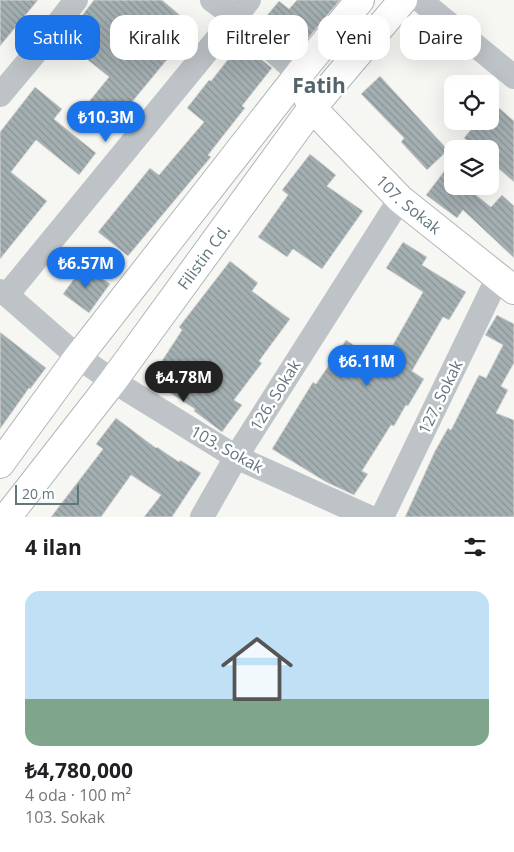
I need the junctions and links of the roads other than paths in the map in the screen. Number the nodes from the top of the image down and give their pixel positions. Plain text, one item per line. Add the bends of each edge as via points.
1 (76, 0) edge
2 (212, 0) edge
3 (360, 0) edge
4 (403, 0) edge
5 (420, 0) edge
6 (242, 8) edge
7 (299, 74) junction
8 (514, 77) edge
9 (1, 94) edge
10 (312, 108) junction
11 (400, 199) junction
12 (506, 284) edge
13 (3, 293) edge
14 (78, 357) junction
15 (112, 381) junction
16 (236, 457) junction
17 (0, 464) edge
18 (7, 517) edge
19 (202, 517) edge
20 (369, 517) edge
21 (382, 517) edge

1 - 9 street
2 - 6 street
3 - 7 main road
4 - 10 main road, Filistin Cd.
5 - 8 street
6 - 7 street
6 - 13 street
7 - 10 main road
7 - 14 main road
10 - 11 main road, 107. Sokak
10 - 15 main road, Filistin Cd.
11 - 12 main road, 107. Sokak
11 - 16 street, 126. Sokak
12 - 21 street, 127. Sokak
13 - 14 street, 103. Sokak
14 - 15 street, 103. Sokak
14 - 17 main road
15 - 16 street, 103. Sokak
15 - 18 main road, Filistin Cd.
16 - 19 street, 126. Sokak
16 - 20 street, 103. Sokak

